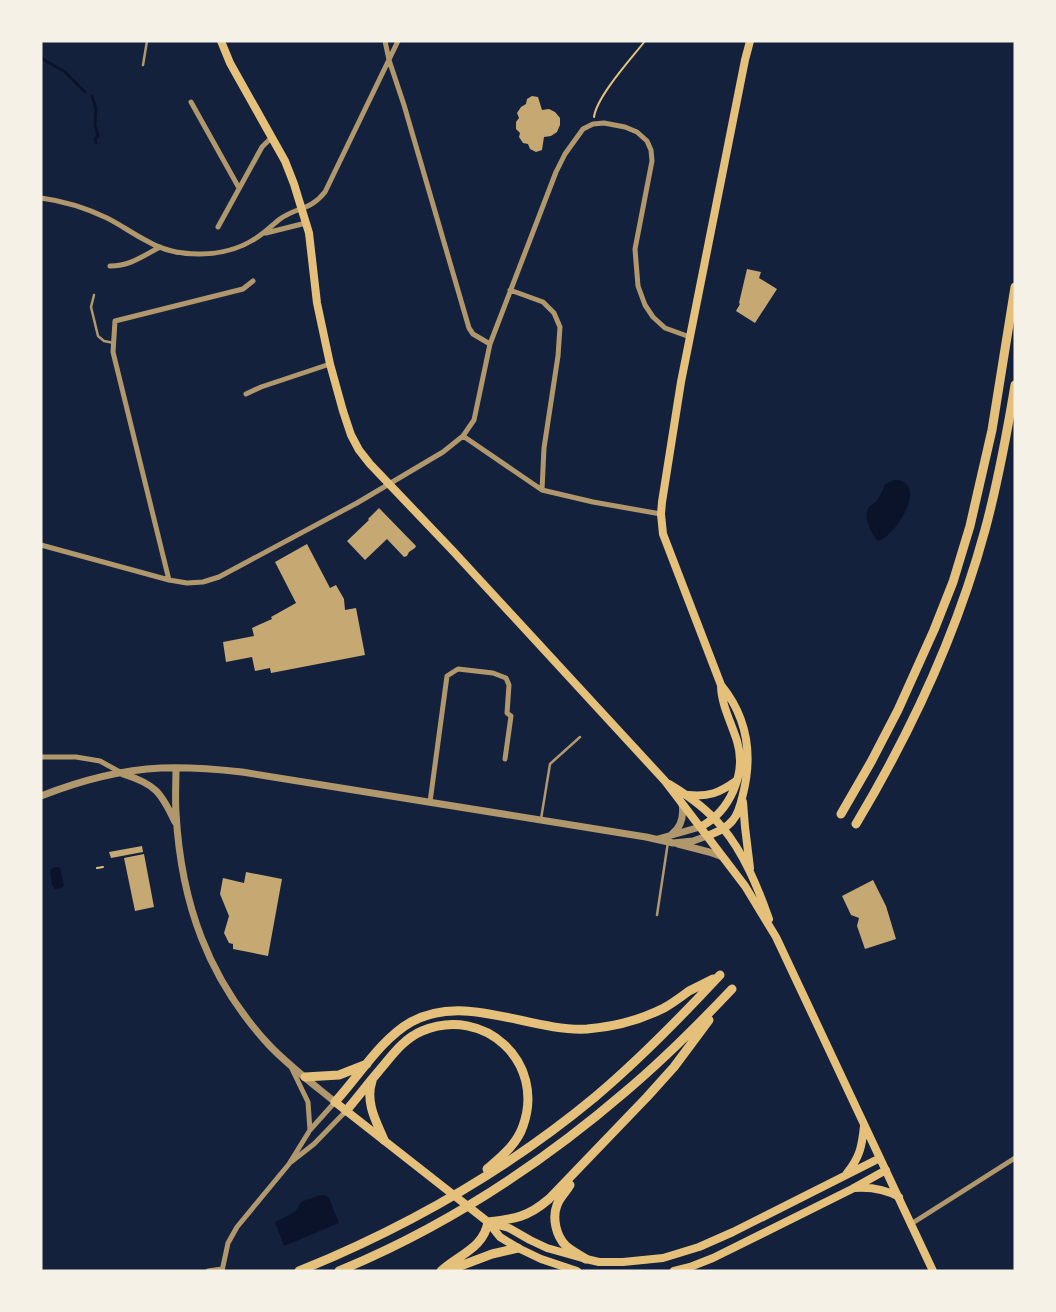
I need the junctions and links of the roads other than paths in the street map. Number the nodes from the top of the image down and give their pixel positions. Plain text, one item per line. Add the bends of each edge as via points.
1 (148, 41) edge
2 (221, 41) edge
3 (385, 41) edge
4 (398, 41) edge
5 (750, 41) edge
6 (389, 60) junction
7 (143, 65) dead end
8 (191, 102) dead end
9 (272, 137) junction
10 (239, 188) junction
11 (41, 198) edge
12 (302, 209) junction
13 (306, 222) junction
14 (218, 227) dead end
15 (263, 234) junction
16 (160, 247) junction
17 (110, 266) dead end
18 (253, 281) dead end
19 (1015, 287) edge
20 (510, 290) junction
21 (94, 295) dead end
22 (690, 337) junction
23 (114, 343) junction
24 (490, 344) junction
25 (330, 364) junction
26 (1015, 385) edge
27 (246, 394) dead end
28 (463, 436) junction
29 (389, 484) junction
30 (542, 490) junction
31 (661, 514) junction
32 (41, 545) edge
33 (169, 580) junction
34 (721, 685) junction
35 (580, 737) dead end
36 (41, 757) edge
37 (505, 759) dead end
38 (176, 768) junction
39 (121, 773) junction
40 (665, 781) junction
41 (736, 782) junction
42 (743, 795) junction
43 (41, 796) edge
44 (688, 796) junction
45 (430, 802) junction
46 (682, 804) junction
47 (840, 814) dead end
48 (714, 818) junction
49 (541, 820) junction
50 (856, 824) dead end
51 (177, 826) junction
52 (700, 827) junction
53 (724, 828) junction
54 (707, 836) junction
55 (671, 840) junction
56 (725, 858) junction
57 (752, 877) junction
58 (657, 914) dead end
59 (776, 937) junction
60 (369, 1062) junction
61 (291, 1066) junction
62 (305, 1077) junction
63 (374, 1077) junction
64 (336, 1102) junction
65 (346, 1111) junction
66 (864, 1124) junction
67 (310, 1130) junction
68 (384, 1140) junction
69 (880, 1158) junction
70 (1015, 1158) edge
71 (289, 1164) junction
72 (577, 1170) junction
73 (886, 1170) junction
74 (846, 1175) junction
75 (466, 1188) junction
76 (852, 1189) junction
77 (802, 1197) junction
78 (899, 1197) junction
79 (808, 1210) junction
80 (488, 1222) junction
81 (911, 1224) junction
82 (518, 1248) junction
83 (586, 1259) junction
84 (222, 1270) edge
85 (208, 1271) edge
86 (298, 1271) edge
87 (339, 1271) edge
88 (441, 1271) edge
89 (446, 1271) edge
90 (577, 1271) edge
91 (674, 1271) edge
92 (933, 1271) edge

1 - 7 lane
2 - 9 main road via 230,64
3 - 6 street
4 - 6 street
5 - 22 main road
6 - 12 street via 325,192 318,201
6 - 24 street via 469,328
8 - 10 street
9 - 10 street via 262,147
9 - 12 main road via 285,160
10 - 14 street
11 - 16 street via 80,207
12 - 13 main road
12 - 15 street via 280,219
13 - 15 street
13 - 25 main road via 317,303
15 - 16 street via 252,242 209,254 186,254
16 - 17 street via 131,263
18 - 23 street via 242,289 115,321
19 - 47 highway via 992,430 970,526 953,582 898,710
20 - 22 street via 556,172 577,137 593,124 626,127 647,141 652,161 635,249 638,286 653,317 665,328
20 - 24 street
20 - 30 street via 543,302 554,313 560,327 544,448
21 - 23 lane via 91,307 98,336
22 - 31 main road
23 - 33 street via 121,387
24 - 28 street via 474,420
25 - 27 street
25 - 29 main road via 351,435 359,450
26 - 50 highway via 985,530 967,588 918,710
28 - 29 street via 443,452
28 - 30 street
29 - 33 street via 219,576 203,582
29 - 40 main road
30 - 31 street
31 - 34 main road via 663,534
32 - 33 street
34 - 41 main road via 721,695 738,742 740,764
34 - 42 main road via 736,709 746,736 749,762
35 - 49 lane via 550,764
36 - 39 street via 100,761
37 - 45 street via 511,716 508,713 509,685 506,678 458,668 447,676
38 - 39 street
38 - 45 street via 242,772
38 - 51 street
39 - 43 street
39 - 51 street via 141,779 155,789 166,801
40 - 44 main road
40 - 46 main road
41 - 44 main road via 712,795
41 - 48 main road via 726,805
42 - 53 main road via 739,809
42 - 57 main road
44 - 48 main road
45 - 49 street
46 - 52 main road
46 - 55 street via 683,816
48 - 52 main road
48 - 53 main road
49 - 55 street
51 - 61 street via 190,904 212,964 245,1017
52 - 54 main road
52 - 55 street
53 - 54 main road
53 - 57 main road
54 - 55 street via 697,840
54 - 56 main road
55 - 56 street
55 - 58 lane
56 - 59 main road
57 - 59 main road
59 - 66 main road
60 - 62 highway via 339,1075
60 - 64 highway
60 - 75 highway via 397,1032 428,1015 461,1011 547,1027 596,1028 648,1015 720,975 664,1033 595,1096 535,1143
61 - 62 street
61 - 67 street via 308,1102
62 - 64 street
63 - 65 highway
63 - 68 highway via 370,1089 372,1109
63 - 75 highway via 398,1048 410,1038 434,1027 460,1025 480,1029 508,1048 525,1079 528,1095 523,1127 508,1151
64 - 65 main road
64 - 67 street
65 - 68 main road
65 - 71 street
66 - 69 main road
66 - 74 main road via 861,1149
67 - 71 street
68 - 80 main road
69 - 73 main road
69 - 74 main road
70 - 81 street
71 - 84 street via 232,1235
72 - 80 highway via 530,1213
72 - 83 highway via 558,1203 554,1219 563,1242
72 - 87 highway via 674,1067 732,990 627,1091 543,1156 447,1217
73 - 76 main road
73 - 78 main road
74 - 77 main road
75 - 86 highway via 375,1237
76 - 78 main road via 881,1189
76 - 79 main road
77 - 79 main road via 810,1201
77 - 83 main road via 699,1247 663,1258 623,1262
78 - 81 main road
79 - 91 main road via 713,1258
80 - 82 main road via 500,1237
80 - 83 main road via 509,1228 547,1248
80 - 88 highway via 485,1234 478,1242
81 - 92 main road
82 - 89 highway
82 - 90 main road
84 - 85 street

